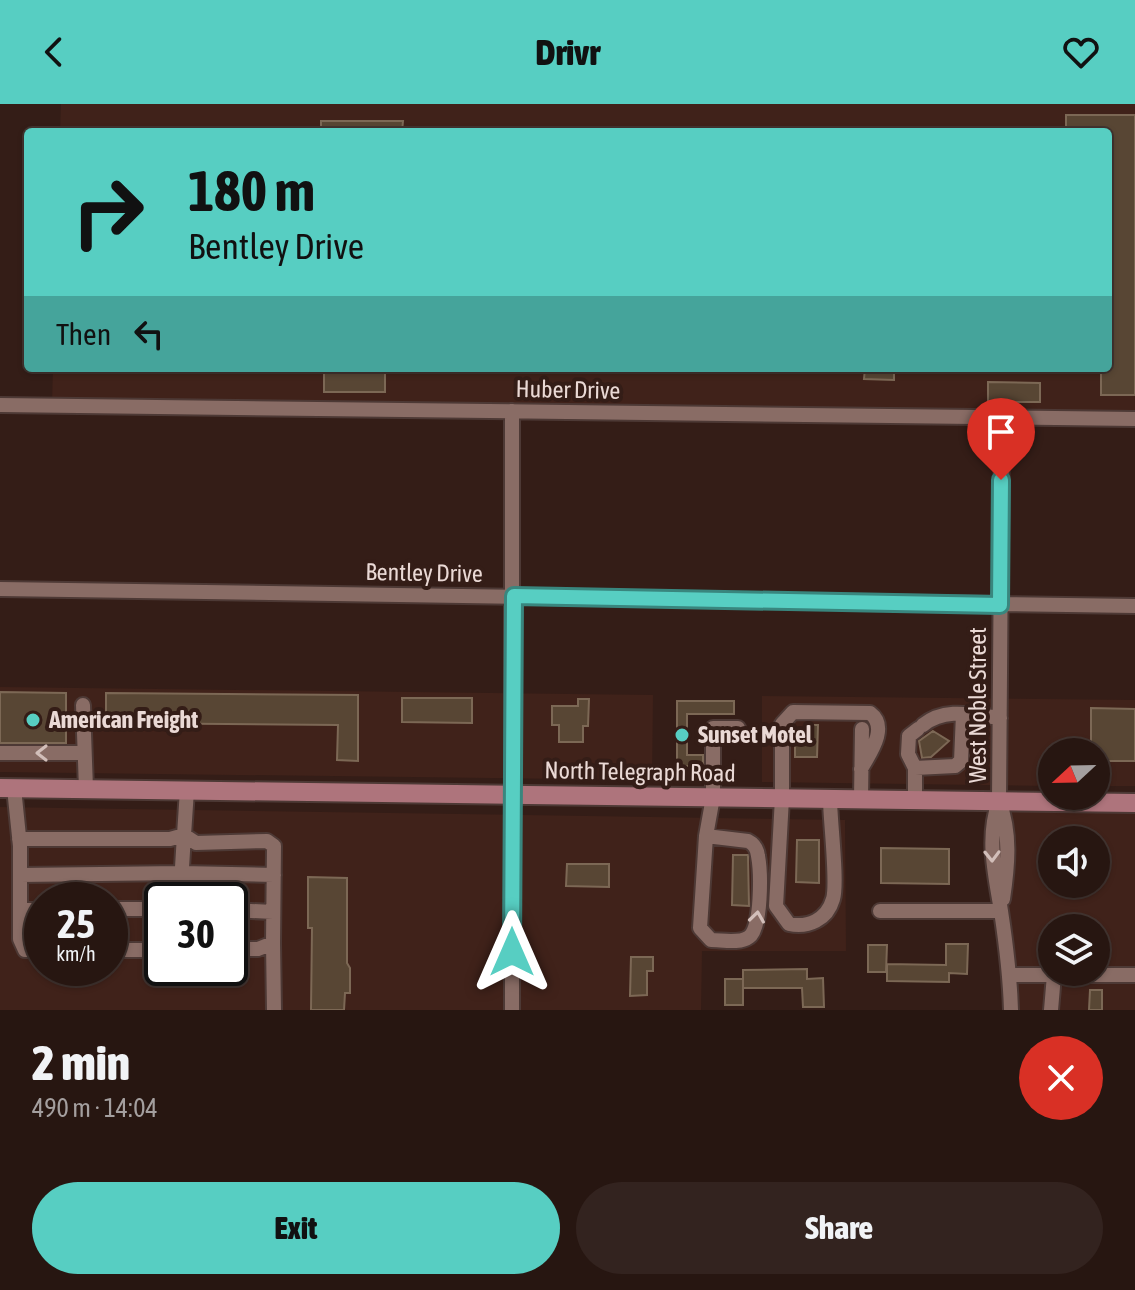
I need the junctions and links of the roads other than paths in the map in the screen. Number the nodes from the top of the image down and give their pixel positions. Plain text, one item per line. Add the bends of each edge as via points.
1 (0, 405) edge
2 (512, 411) junction
3 (1002, 417) junction
4 (1135, 419) edge
5 (0, 589) edge
6 (514, 596) junction
7 (1000, 605) junction
8 (1135, 606) edge
9 (83, 705) dead end
10 (963, 714) junction
11 (1000, 718) junction
12 (738, 728) dead end
13 (862, 729) dead end
14 (0, 753) edge
15 (84, 753) junction
16 (915, 768) junction
17 (861, 769) junction
18 (7, 788) edge
19 (86, 789) junction
20 (187, 790) junction
21 (512, 795) junction
22 (713, 797) junction
23 (782, 798) junction
24 (830, 799) junction
25 (861, 799) junction
26 (915, 800) junction
27 (999, 801) junction
28 (1135, 803) edge
29 (184, 835) junction
30 (706, 836) junction
31 (19, 839) junction
32 (181, 873) junction
33 (20, 875) junction
34 (274, 875) junction
35 (181, 882) edge
36 (20, 910) junction
37 (24, 910) edge
38 (248, 911) edge
39 (880, 911) dead end
40 (1001, 911) junction
41 (273, 912) junction
42 (273, 943) junction
43 (24, 948) edge
44 (248, 949) edge
45 (1009, 975) junction
46 (1038, 975) edge
47 (1110, 975) edge
48 (1135, 975) edge
49 (1053, 986) edge
50 (274, 1010) edge
51 (512, 1010) edge
52 (1011, 1010) edge
53 (1051, 1010) edge

1 - 2 street, Huber Drive
2 - 3 street, Huber Drive
2 - 6 street
3 - 4 street, Huber Drive
3 - 7 street, West Noble Street
5 - 6 street, Bentley Drive
6 - 7 street, Bentley Drive
6 - 21 street
7 - 8 street, Bentley Drive
7 - 11 street, West Noble Street
9 - 15 street
10 - 11 street
10 - 16 street via 961,761 955,766
10 - 16 street via 935,715 909,736 908,754
11 - 27 street, West Noble Street
12 - 22 street via 713,728
13 - 17 street
15 -> 14 street
15 - 19 street
16 - 26 street
17 - 23 street via 874,748 876,718 870,713 793,712 782,724
17 - 25 street
18 - 19 main road, North Telegraph Road
18 - 31 street
19 - 20 main road, North Telegraph Road
20 - 21 main road, North Telegraph Road
20 - 29 street
21 - 22 main road, North Telegraph Road
21 - 51 street
22 - 23 main road, North Telegraph Road
22 - 30 street
23 - 24 main road, North Telegraph Road
23 - 24 street via 776,906 789,924 801,926 827,912 834,897
24 - 25 main road, North Telegraph Road
25 - 26 main road, North Telegraph Road
26 - 27 main road, North Telegraph Road
27 - 28 main road, North Telegraph Road
27 - 40 street, West Noble Street via 992,822 992,867
29 - 31 street
29 - 32 street
29 - 34 street via 196,843 267,841 274,846
30 -> 30 street via 700,928 711,940 744,940 752,936 759,919 754,844
31 - 33 street
32 - 33 street
32 - 34 street
32 - 35 street
33 - 36 street
34 - 41 street
36 - 37 street
36 - 43 street
38 - 41 street
39 - 40 street
40 - 45 street, West Noble Street
41 - 42 street
42 - 44 street
42 - 50 street
45 - 46 street
45 - 52 street, West Noble Street
47 - 48 street
49 - 53 street

